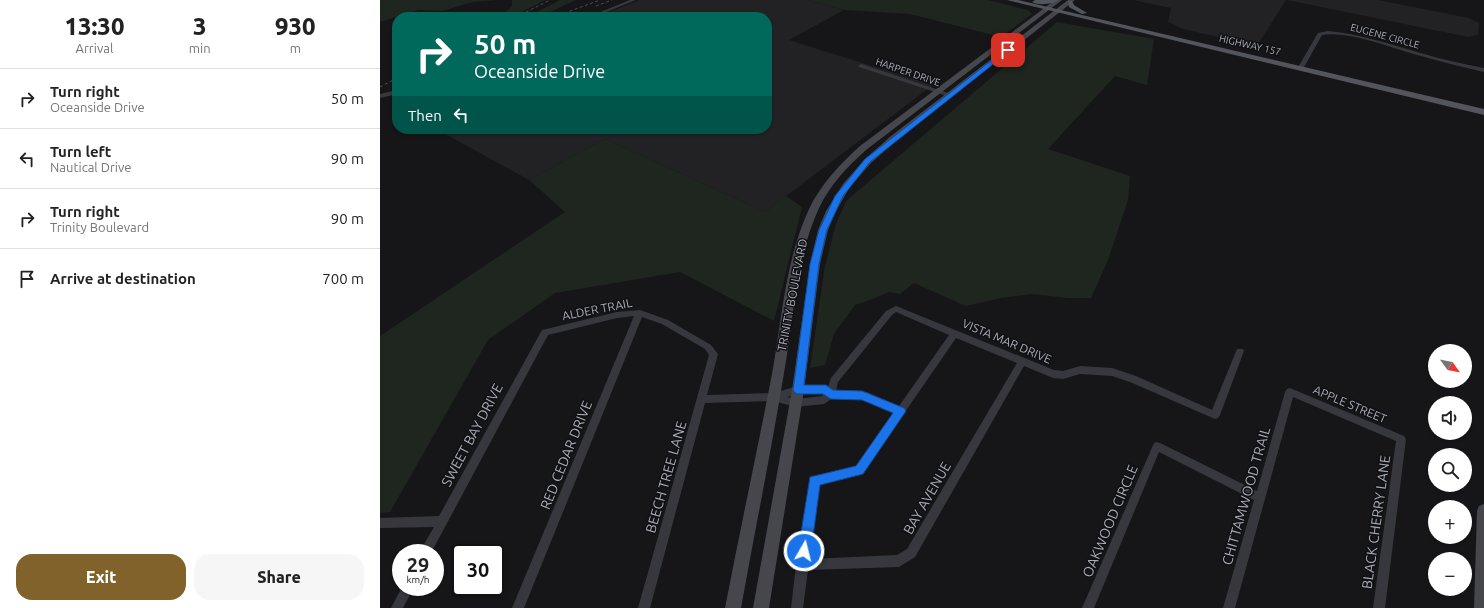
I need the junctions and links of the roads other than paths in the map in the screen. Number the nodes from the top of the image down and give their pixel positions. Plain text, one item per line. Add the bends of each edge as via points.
1 (634, 0) edge
2 (1010, 0) edge
3 (1059, 0) edge
4 (1071, 1) edge
5 (1026, 2) edge
6 (1052, 5) edge
7 (1059, 10) junction
8 (603, 12) edge
9 (1084, 13) junction
10 (1073, 14) junction
11 (1038, 16) junction
12 (1047, 19) junction
13 (1004, 42) junction
14 (1014, 45) junction
15 (861, 66) dead end
16 (1302, 66) junction
17 (1484, 70) edge
18 (938, 92) junction
19 (392, 93) edge
20 (950, 95) junction
21 (380, 96) edge
22 (1484, 107) edge
23 (1484, 112) edge
24 (640, 313) junction
25 (545, 332) joint
26 (955, 333) junction
27 (1240, 351) dead end
28 (714, 354) joint
29 (1022, 361) junction
30 (1290, 392) joint
31 (831, 394) junction
32 (797, 396) junction
33 (773, 397) junction
34 (702, 399) junction
35 (901, 411) junction
36 (1402, 439) joint
37 (1260, 498) junction
38 (1484, 511) edge
39 (442, 521) junction
40 (380, 523) edge
41 (430, 544) edge
42 (802, 565) junction
43 (403, 596) edge
44 (397, 608) edge
45 (518, 608) edge
46 (644, 608) edge
47 (733, 608) edge
48 (761, 608) edge
49 (797, 608) edge
50 (1088, 608) edge
51 (1229, 608) edge
52 (1379, 608) edge
53 (1482, 608) edge

1 - 8 street
2 - 5 main road, HIGHWAY 157
3 - 6 main road, TRINITY BOULEVARD
4 - 7 main road, TRINITY BOULEVARD
4 - 9 main road via 1071,6
5 - 6 main road, HIGHWAY 157
5 - 6 main road, HIGHWAY 157
5 - 11 main road via 1039,11
6 - 7 main road, HIGHWAY 157
6 - 11 main road, TRINITY BOULEVARD
7 - 9 main road, HIGHWAY 157
7 - 10 main road, HIGHWAY 157
7 - 12 main road, TRINITY BOULEVARD
9 - 16 main road, HIGHWAY 157
10 - 12 main road
10 - 16 main road, HIGHWAY 157
11 - 13 main road, TRINITY BOULEVARD
12 - 14 main road, TRINITY BOULEVARD
13 - 14 main road
13 - 18 main road, TRINITY BOULEVARD
14 - 20 main road, TRINITY BOULEVARD
15 - 18 street, HARPER DRIVE
16 - 17 street, EUGENE CIRCLE via 1320,34 1333,32
16 - 22 main road, HIGHWAY 157
16 - 23 main road, HIGHWAY 157
18 - 20 street, HARPER DRIVE
18 - 33 main road, TRINITY BOULEVARD via 849,160 814,208 798,255
19 - 21 street
20 - 32 main road, TRINITY BOULEVARD via 868,161 846,186 831,210 815,264
24 - 25 street, ALDER TRAIL via 617,315
24 - 28 street, ALDER TRAIL via 665,322 708,347
24 - 45 street, RED CEDAR DRIVE
25 - 39 street, SWEET BAY DRIVE
26 - 29 street, VISTA MAR DRIVE
26 - 31 street, VISTA MAR DRIVE via 896,309 889,313 834,381
26 - 35 street
27 - 29 street, VISTA MAR DRIVE via 1215,415 1112,372 1080,370 1063,375 1053,374
28 - 34 street, BEECH TREE LANE
29 - 42 street, BAY AVENUE via 911,553 899,561
30 - 36 street, APPLE STREET
30 - 37 street, CHITTAMWOOD TRAIL
31 - 32 street via 826,390
31 - 32 street via 824,400
31 - 35 street via 862,396
32 - 33 street
32 - 33 street
32 - 48 main road, TRINITY BOULEVARD
33 - 34 street
33 - 47 main road, TRINITY BOULEVARD
34 - 46 street, BEECH TREE LANE
35 - 42 street via 859,470 815,480
36 - 52 street, BLACK CHERRY LANE
37 - 50 street, OAKWOOD CIRCLE via 1157,446
37 - 51 street, CHITTAMWOOD TRAIL
38 - 53 main road
39 - 40 street
39 - 41 street, SWEET BAY DRIVE
42 - 49 street
43 - 44 street

